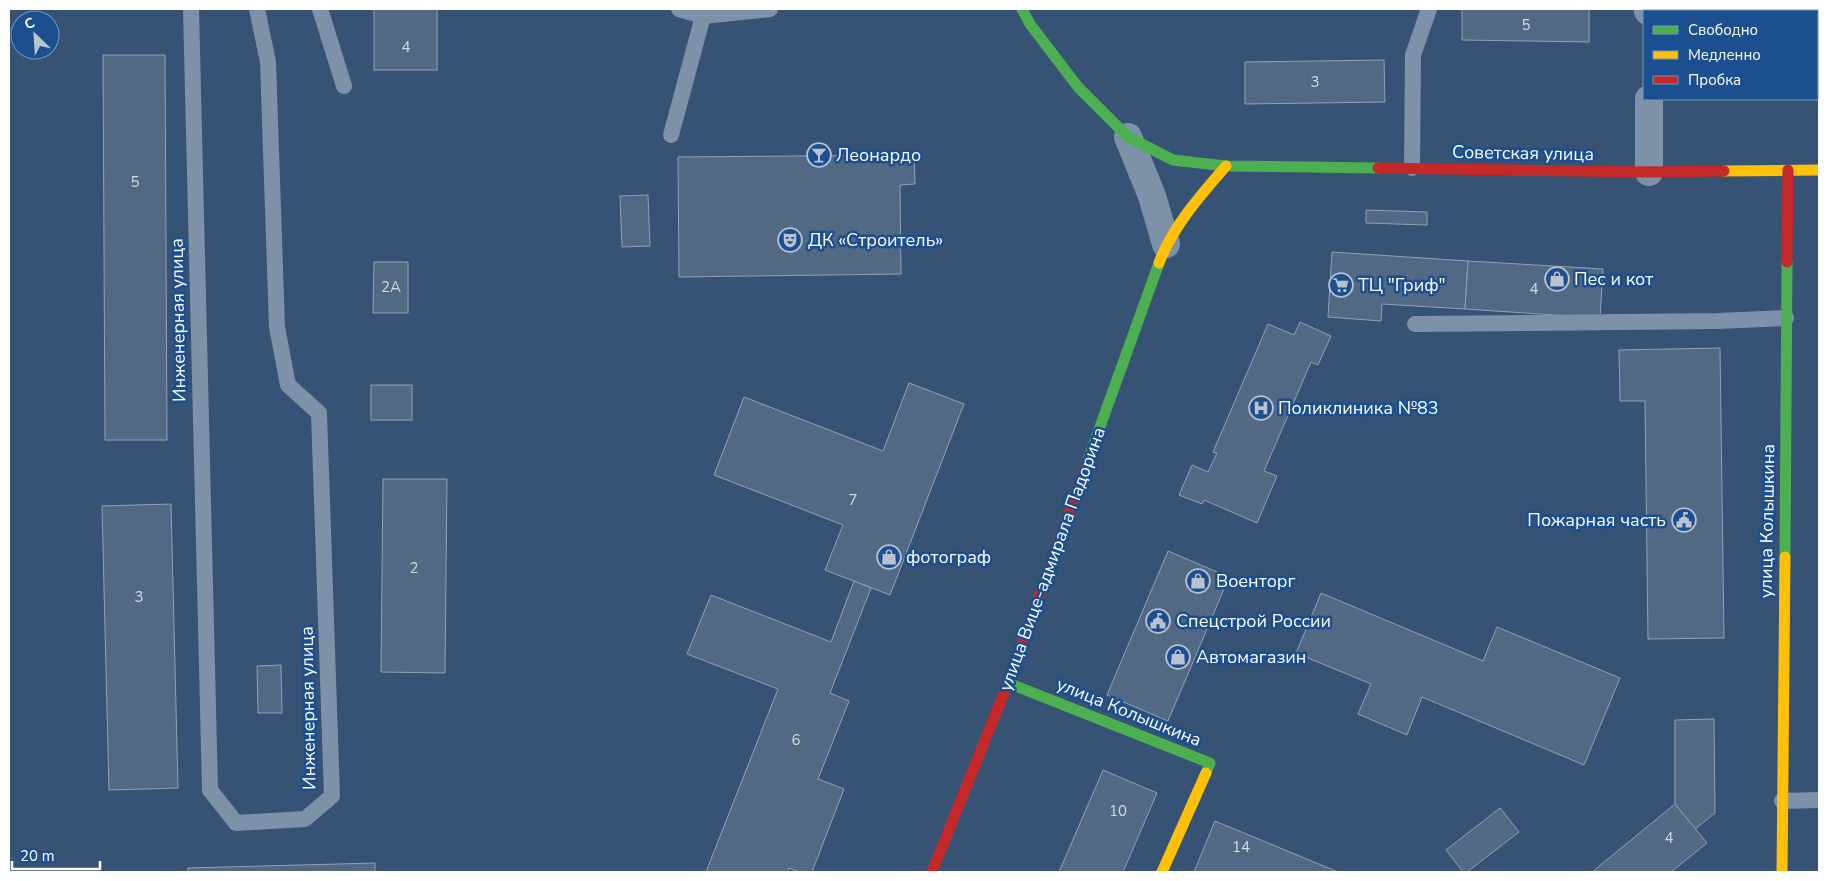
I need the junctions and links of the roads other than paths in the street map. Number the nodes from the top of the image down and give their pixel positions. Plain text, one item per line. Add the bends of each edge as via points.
1 (191, 9) edge
2 (257, 9) edge
3 (320, 9) edge
4 (679, 9) edge
5 (770, 9) edge
6 (1022, 9) edge
7 (1429, 9) edge
8 (702, 16) junction
9 (344, 86) dead end
10 (1649, 100) edge
11 (671, 135) dead end
12 (1128, 137) junction
13 (1226, 166) junction
14 (1412, 168) junction
15 (1788, 170) junction
16 (1819, 170) edge
17 (1649, 172) junction
18 (1166, 244) junction
19 (1786, 318) junction
20 (1414, 324) dead end
21 (1008, 683) junction
22 (1819, 800) edge
23 (1782, 801) junction
24 (932, 872) edge
25 (1162, 872) edge
26 (1782, 872) edge

1 - 2 lane, Инженерная улица via 210,790 236,823 305,819 332,796 320,413 288,385 277,327 268,62
3 - 9 lane
4 - 8 lane
5 - 8 lane
6 - 12 street via 1078,87
7 - 14 lane via 1413,56
8 - 11 lane
10 - 17 street
12 - 13 street via 1173,160
12 - 18 street via 1152,196
13 - 14 street, Советская улица
13 - 18 street, улица Вице-адмирала Падорина via 1192,206
14 - 17 street, Советская улица
15 - 16 street, Советская улица
15 - 17 street, Советская улица
15 - 19 street, улица Колышкина
18 - 21 street, улица Вице-адмирала Падорина
19 - 20 lane
19 - 23 street, улица Колышкина
21 - 24 street, улица Вице-адмирала Падорина
21 - 25 street, улица Колышкина via 1210,763
22 - 23 lane
23 - 26 street, улица Колышкина

